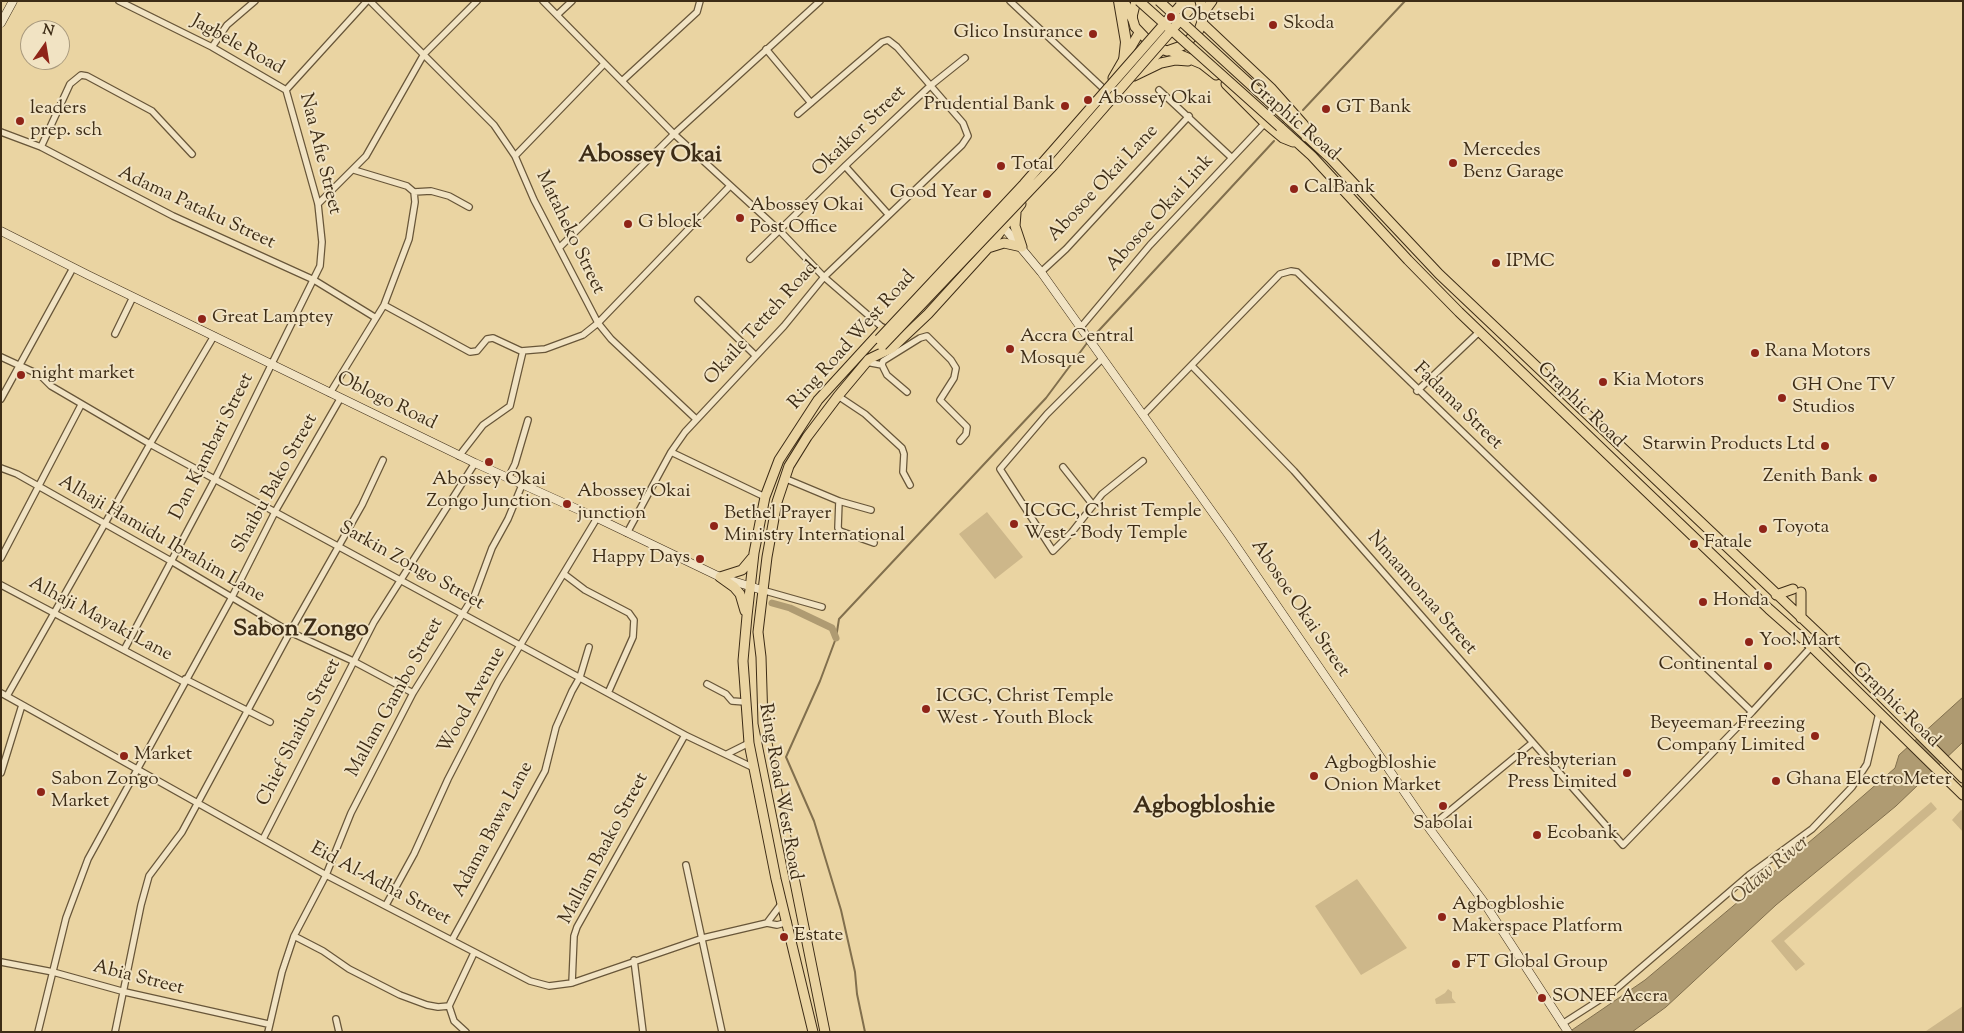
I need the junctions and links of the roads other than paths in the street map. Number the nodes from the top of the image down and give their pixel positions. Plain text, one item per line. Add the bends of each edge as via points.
1 (13, 1) edge
2 (119, 1) edge
3 (254, 1) edge
4 (368, 1) edge
5 (477, 1) edge
6 (542, 1) edge
7 (572, 1) edge
8 (700, 1) edge
9 (820, 1) edge
10 (1010, 1) edge
11 (1118, 1) edge
12 (1123, 1) edge
13 (1138, 1) edge
14 (1159, 1) edge
15 (1199, 1) edge
16 (1212, 1) edge
17 (132, 4) edge
18 (1185, 5) edge
19 (1204, 12) junction
20 (557, 15) junction
21 (1132, 16) junction
22 (1, 23) edge
23 (1202, 23) junction
24 (1139, 33) junction
25 (212, 47) junction
26 (766, 49) junction
27 (1161, 50) junction
28 (1171, 51) junction
29 (424, 54) junction
30 (965, 58) dead end
31 (1124, 61) junction
32 (1196, 61) junction
33 (604, 64) junction
34 (1134, 76) junction
35 (622, 81) junction
36 (930, 86) junction
37 (286, 90) junction
38 (1105, 90) junction
39 (1159, 90) dead end
40 (811, 103) junction
41 (798, 114) dead end
42 (1188, 116) junction
43 (1265, 123) junction
44 (1, 132) edge
45 (674, 134) junction
46 (1306, 137) junction
47 (1298, 144) junction
48 (41, 147) junction
49 (192, 154) dead end
50 (515, 156) junction
51 (1232, 158) junction
52 (845, 166) junction
53 (354, 170) junction
54 (729, 187) junction
55 (414, 192) junction
56 (318, 204) junction
57 (469, 207) dead end
58 (1017, 209) junction
59 (992, 212) junction
60 (888, 214) junction
61 (1005, 228) junction
62 (780, 230) junction
63 (1, 231) edge
64 (1022, 247) junction
65 (559, 248) junction
66 (988, 248) junction
67 (750, 259) dead end
68 (73, 268) junction
69 (1041, 272) junction
70 (824, 277) junction
71 (314, 280) junction
72 (133, 297) junction
73 (698, 300) dead end
74 (384, 305) junction
75 (376, 318) junction
76 (598, 323) junction
77 (883, 328) junction
78 (1081, 329) junction
79 (1479, 332) junction
80 (115, 334) dead end
81 (214, 336) junction
82 (880, 342) junction
83 (867, 345) junction
84 (523, 351) junction
85 (756, 356) junction
86 (1, 357) edge
87 (1102, 359) junction
88 (868, 360) junction
89 (273, 364) junction
90 (882, 365) junction
91 (19, 366) junction
92 (1193, 367) junction
93 (1418, 391) junction
94 (907, 392) dead end
95 (330, 393) junction
96 (838, 396) junction
97 (340, 398) junction
98 (1, 399) edge
99 (81, 405) junction
100 (1143, 415) junction
101 (696, 419) junction
102 (528, 420) dead end
103 (960, 442) dead end
104 (150, 444) junction
105 (670, 452) junction
106 (459, 456) junction
107 (383, 460) dead end
108 (1143, 461) dead end
109 (475, 463) junction
110 (1063, 467) dead end
111 (1, 468) edge
112 (216, 477) junction
113 (508, 478) junction
114 (784, 478) junction
115 (522, 485) junction
116 (910, 485) dead end
117 (38, 487) junction
118 (765, 496) junction
119 (840, 501) junction
120 (1093, 506) junction
121 (276, 510) junction
122 (871, 510) dead end
123 (597, 518) junction
124 (104, 525) junction
125 (627, 533) junction
126 (874, 543) dead end
127 (338, 544) junction
128 (754, 553) junction
129 (1, 558) edge
130 (172, 561) junction
131 (564, 574) junction
132 (720, 577) junction
133 (400, 579) junction
134 (1, 585) edge
135 (750, 587) junction
136 (762, 590) junction
137 (1776, 595) junction
138 (232, 597) junction
139 (822, 608) dead end
140 (54, 612) junction
141 (462, 612) junction
142 (746, 616) junction
143 (1801, 618) junction
144 (290, 632) junction
145 (1821, 636) junction
146 (522, 644) junction
147 (1811, 646) junction
148 (588, 647) dead end
149 (124, 650) junction
150 (761, 657) junction
151 (353, 660) junction
152 (580, 677) junction
153 (184, 681) junction
154 (707, 684) dead end
155 (608, 692) junction
156 (413, 693) junction
157 (4, 694) edge
158 (745, 702) junction
159 (22, 705) junction
160 (247, 712) junction
161 (1752, 712) junction
162 (1879, 713) junction
163 (270, 722) dead end
164 (685, 735) junction
165 (749, 743) junction
166 (1532, 743) junction
167 (727, 754) junction
168 (138, 768) junction
169 (754, 768) junction
170 (1, 773) edge
171 (1963, 778) edge
172 (1963, 795) edge
173 (196, 804) junction
174 (1429, 828) junction
175 (263, 839) junction
176 (686, 865) dead end
177 (326, 875) junction
178 (783, 902) junction
179 (386, 905) junction
180 (788, 922) junction
181 (767, 923) junction
182 (294, 936) junction
183 (703, 938) junction
184 (452, 940) junction
185 (474, 953) junction
186 (634, 960) junction
187 (1, 962) edge
188 (53, 972) junction
189 (572, 983) junction
190 (125, 992) junction
191 (449, 1006) junction
192 (336, 1019) dead end
193 (268, 1024) junction
194 (1565, 1027) edge
195 (38, 1032) edge
196 (115, 1032) edge
197 (268, 1032) edge
198 (339, 1032) edge
199 (466, 1032) edge
200 (643, 1032) edge
201 (722, 1032) edge
202 (813, 1032) edge
203 (825, 1032) edge

1 - 22 street
2 - 17 street, Jagbele Road
3 - 25 street via 227,25
4 - 29 street, Mataheko Street
4 - 37 street, Naa Afie Street
5 - 29 street
6 - 20 street
7 - 20 street
8 - 35 street via 697,12
9 - 26 street
10 - 38 street
11 - 31 highway via 1126,42
12 - 21 highway
13 - 21 main road
13 - 47 main road, bridge
14 - 46 main road, bridge
15 - 18 main road, Ring Road West Road
15 - 19 main road
16 - 19 main road
17 - 25 street, Jagbele Road
18 - 82 main road, Ring Road West Road, bridge via 1053,166
19 - 23 main road
20 - 33 street
21 - 24 main road
23 - 28 main road via 1190,41
23 - 46 main road, Graphic Road via 1271,88 1309,132
24 - 27 main road
24 - 31 main road, Ring Road West Road
25 - 37 street, Jagbele Road
26 - 40 street
26 - 45 street
27 - 28 main road, Graphic Road
27 - 34 main road, Ring Road West Road
28 - 32 main road, Graphic Road
29 - 50 street, Mataheko Street via 494,124
29 - 53 street via 366,156
30 - 36 street, Okaikor Street
31 - 38 main road, Ring Road West Road
32 - 34 main road via 1160,63
32 - 43 main road, Graphic Road via 1224,82
33 - 35 street
33 - 50 street
34 - 58 main road, Ring Road West Road via 1043,173
35 - 45 street
36 - 40 street via 888,40
36 - 52 street, Okaikor Street
36 - 60 street, Okaile Tetteh Road via 963,123 968,136
37 - 56 street, Naa Afie Street
38 - 59 main road, Ring Road West Road
39 - 42 street
40 - 41 street
42 - 51 street
42 - 69 street, Abosoe Okai Lane
43 - 47 main road, Graphic Road via 1283,138
43 - 51 street, Abosoe Okai Link
44 - 48 street, Adama Pataku Street
45 - 54 street
45 - 65 street
46 - 137 main road, Graphic Road via 1440,274
47 - 79 main road, Graphic Road
48 - 49 street via 70,84 81,75 152,111
48 - 71 street, Adama Pataku Street via 173,216
50 - 65 street, Mataheko Street
51 - 78 street, Abosoe Okai Link via 1150,245
52 - 60 street
52 - 62 street, Okaikor Street
53 - 55 street via 407,186
53 - 56 street
54 - 62 street
54 - 76 street
55 - 57 street via 431,191
55 - 74 street via 409,240
56 - 71 street, Naa Afie Street via 321,261
58 - 61 main road, Ring Road West Road
58 - 64 main road via 1015,226
59 - 61 street, Abosoe Okai Street
59 - 77 main road, Ring Road West Road
60 - 70 street, Okaile Tetteh Road
61 - 64 street, Abosoe Okai Street
61 - 66 main road, Ring Road West Road
62 - 67 street, Okaikor Street
62 - 70 street
63 - 68 street, Oblogo Road
64 - 66 main road via 1004,243
64 - 69 street, Abosoe Okai Street
65 - 76 street, Mataheko Street
66 - 88 main road, Ring Road West Road via 892,348
68 - 72 street, Oblogo Road
68 - 91 street
69 - 78 street, Abosoe Okai Street
70 - 77 street
70 - 85 street, Okaile Tetteh Road
71 - 75 street, Adama Pataku Street
71 - 89 street, Naa Afie Street
72 - 80 street
72 - 81 street, Oblogo Road
73 - 85 street
74 - 75 street
74 - 84 street via 470,352 492,338
75 - 95 street
76 - 84 street via 583,335 540,350
76 - 101 street, Mataheko Street
77 - 83 main road, Ring Road West Road
78 - 87 street, Abosoe Okai Street
79 - 93 street
79 - 147 main road, Graphic Road
81 - 89 street, Oblogo Road
81 - 104 street
82 - 83 main road
82 - 88 main road, Ring Road West Road
83 - 118 main road, Ring Road West Road via 803,420 778,460
84 - 106 street via 510,406 483,425
85 - 101 street, Okaile Tetteh Road
86 - 91 street, Sarkin Zongo Street
87 - 100 street, Abosoe Okai Street
87 - 120 street via 1000,469 1053,551
88 - 90 street
88 - 96 main road, Ring Road West Road
89 - 95 street, Oblogo Road
89 - 112 street, Dan Kambari Street
90 - 94 street via 887,375
90 - 103 street via 891,355 927,336 956,368 954,378 940,400 966,427 966,434
91 - 98 street
91 - 99 street, Sarkin Zongo Street via 40,375
92 - 93 street, Fadama Street via 1280,274 1290,270 1300,274
92 - 100 street, Fadama Street
92 - 166 street, Nmaamonaa Street via 1294,471
93 - 161 street, Fadama Street
95 - 97 street, Oblogo Road
96 - 114 main road, Ring Road West Road via 807,437
96 - 116 street via 865,414 902,448 903,472
97 - 106 street, Oblogo Road
97 - 121 street, Shaibu Bako Street
99 - 104 street, Sarkin Zongo Street
99 - 117 street
100 - 174 street, Abosoe Okai Street
101 - 105 street, Okaile Tetteh Road
102 - 113 street
104 - 112 street, Sarkin Zongo Street
104 - 124 street
105 - 118 street
105 - 125 street, Okaile Tetteh Road
106 - 109 street, Oblogo Road
107 - 127 street via 362,505
108 - 120 street via 1102,494
109 - 113 street, Oblogo Road
109 - 133 street, Chief Shaibu Street
110 - 120 street
111 - 117 street, Alhaji Hamidu Ibrahim Lane
112 - 121 street, Sarkin Zongo Street
112 - 130 street, Dan Kambari Street
113 - 115 street, Oblogo Road
114 - 119 street
114 - 136 main road, Ring Road West Road
115 - 123 street, Oblogo Road
115 - 141 street, Mallam Gambo Street via 492,548 475,594
117 - 124 street, Alhaji Hamidu Ibrahim Lane
117 - 129 street
118 - 128 main road, Ring Road West Road
119 - 122 street
119 - 126 street via 840,531
121 - 127 street, Sarkin Zongo Street
121 - 138 street, Shaibu Bako Street
123 - 125 street, Oblogo Road
123 - 131 street, Wood Avenue
124 - 130 street, Alhaji Hamidu Ibrahim Lane
124 - 140 street
125 - 132 street, Oblogo Road
127 - 133 street, Sarkin Zongo Street
127 - 144 street
128 - 132 main road via 742,570
128 - 135 main road, Ring Road West Road
130 - 138 street, Alhaji Hamidu Ibrahim Lane
130 - 149 street, Dan Kambari Street
131 - 146 street, Wood Avenue
131 - 155 street via 634,620 633,637
132 - 135 street, Oblogo Road
132 - 142 main road via 740,594
133 - 141 street, Sarkin Zongo Street
133 - 151 street, Chief Shaibu Street
134 - 140 street, Alhaji Mayaki Lane
135 - 136 street, Oblogo Road
135 - 142 main road, Ring Road West Road
135 - 150 main road via 755,599 753,645
136 - 139 street
136 - 150 main road, Ring Road West Road via 758,632
137 - 143 main road, Graphic Road
137 - 143 main road via 1797,591
138 - 144 street, Alhaji Hamidu Ibrahim Lane
138 - 153 street, Shaibu Bako Street
140 - 149 street, Alhaji Mayaki Lane
140 - 157 street
141 - 146 street, Sarkin Zongo Street
141 - 156 street, Mallam Gambo Street
142 - 158 main road, Ring Road West Road
143 - 145 main road, Graphic Road
144 - 151 street, Alhaji Hamidu Ibrahim Lane
144 - 160 street
145 - 147 street
145 - 171 main road, Graphic Road
146 - 152 street, Sarkin Zongo Street
146 - 179 street, Wood Avenue via 462,751 414,854
147 - 161 street
147 - 162 main road, Graphic Road
148 - 152 street, Adama Bawa Lane
149 - 153 street, Alhaji Mayaki Lane
150 - 203 main road, Ring Road West Road via 763,723
151 - 156 street, Alhaji Hamidu Ibrahim Lane
151 - 175 street, Chief Shaibu Street
152 - 155 street, Sarkin Zongo Street
152 - 184 street, Adama Bawa Lane via 559,721 545,771
153 - 160 street, Alhaji Mayaki Lane
153 - 168 street, Shaibu Bako Street
154 - 158 street via 732,701
155 - 164 street, Sarkin Zongo Street
156 - 177 street, Mallam Gambo Street via 351,813
157 - 159 street, Eid Al-Adha Street
158 - 165 main road, Ring Road West Road
159 - 168 street, Eid Al-Adha Street
159 - 170 street
160 - 163 street, Alhaji Mayaki Lane
160 - 173 street
161 - 166 street, Nmaamonaa Street via 1623,845
162 - 172 main road, Graphic Road
162 - 194 street via 1867,764 1852,787 1812,829 1749,875 1615,990
164 - 167 street, Sarkin Zongo Street
164 - 189 street, Mallam Baako Street via 577,927
165 - 167 street
165 - 169 main road, Ring Road West Road
166 - 174 street
167 - 169 street, Sarkin Zongo Street
168 - 173 street, Eid Al-Adha Street
168 - 188 street, Shaibu Bako Street via 80,876
169 - 178 main road, Ring Road West Road
173 - 175 street, Eid Al-Adha Street
173 - 190 street via 176,843 154,868 146,883
174 - 194 street, Abosoe Okai Street via 1483,901
175 - 177 street, Eid Al-Adha Street
176 - 183 street
177 - 179 street, Eid Al-Adha Street
177 - 182 street, Mallam Gambo Street
178 - 180 main road, Ring Road West Road
178 - 181 street
179 - 184 street, Eid Al-Adha Street
180 - 181 street, Eid Al-Adha Street
180 - 202 main road, Ring Road West Road
181 - 183 street, Eid Al-Adha Street
182 - 191 street via 400,995 433,1006
182 - 193 street, Mallam Gambo Street
183 - 186 street, Eid Al-Adha Street
183 - 201 street
184 - 185 street, Eid Al-Adha Street
185 - 189 street, Eid Al-Adha Street via 530,982 549,986
185 - 191 street
186 - 189 street, Eid Al-Adha Street
186 - 200 street
187 - 188 street, Abia Street
188 - 190 street, Abia Street
188 - 195 street, Shaibu Bako Street
190 - 193 street, Abia Street
190 - 196 street
191 - 199 street via 454,1021
192 - 198 street
193 - 197 street, Mallam Gambo Street

